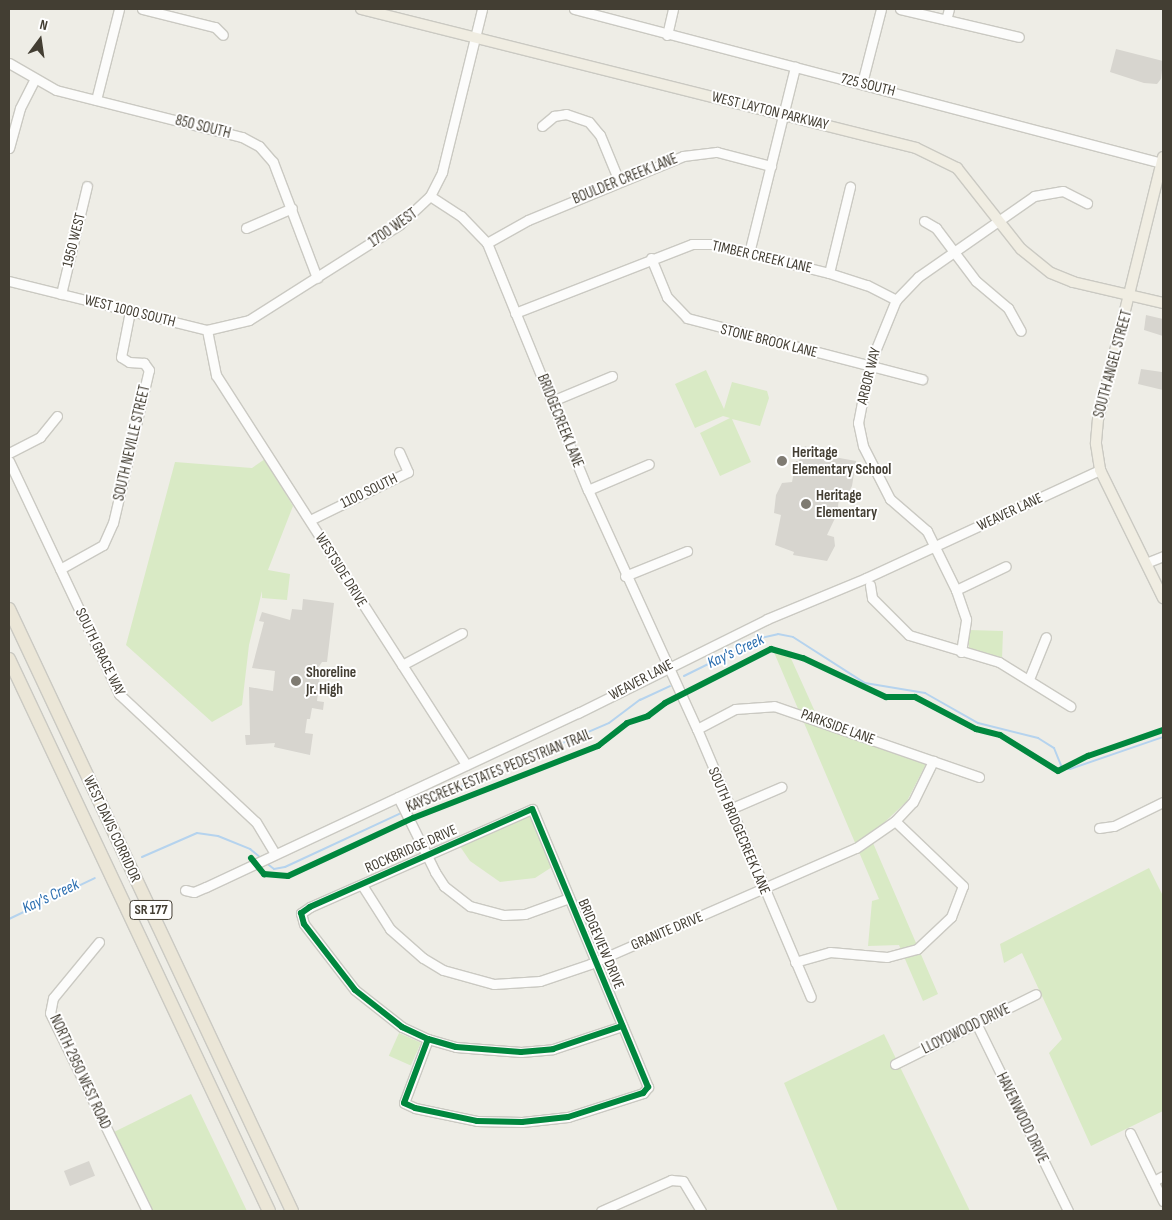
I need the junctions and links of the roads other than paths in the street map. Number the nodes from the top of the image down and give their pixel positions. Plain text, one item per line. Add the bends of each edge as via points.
1 (119, 9) edge
2 (142, 9) edge
3 (361, 9) edge
4 (482, 9) edge
5 (574, 9) edge
6 (673, 9) edge
7 (881, 9) edge
8 (900, 9) edge
9 (949, 9) edge
10 (946, 20) junction
11 (223, 34) dead end
12 (666, 35) junction
13 (474, 37) junction
14 (1019, 37) dead end
15 (9, 63) edge
16 (795, 67) junction
17 (35, 79) junction
18 (862, 83) junction
19 (96, 100) junction
20 (783, 115) junction
21 (542, 126) dead end
22 (9, 148) edge
23 (1162, 160) edge
24 (771, 166) junction
25 (618, 181) junction
26 (87, 186) dead end
27 (850, 187) dead end
28 (430, 196) junction
29 (1087, 203) dead end
30 (292, 208) junction
31 (999, 219) junction
32 (924, 221) dead end
33 (246, 228) dead end
34 (487, 243) junction
35 (954, 252) junction
36 (749, 253) junction
37 (651, 258) junction
38 (829, 273) junction
39 (317, 278) junction
40 (9, 281) edge
41 (61, 294) junction
42 (1130, 296) junction
43 (896, 300) junction
44 (1163, 303) edge
45 (130, 311) junction
46 (515, 313) junction
47 (207, 330) junction
48 (1021, 331) dead end
49 (870, 366) junction
50 (612, 376) dead end
51 (922, 379) dead end
52 (552, 401) junction
53 (57, 416) dead end
54 (398, 452) dead end
55 (9, 453) edge
56 (9, 461) edge
57 (649, 464) dead end
58 (1100, 470) junction
59 (588, 490) junction
60 (310, 520) junction
61 (935, 547) junction
62 (687, 551) dead end
63 (1163, 556) edge
64 (1146, 563) junction
65 (1006, 566) dead end
66 (60, 570) junction
67 (625, 576) junction
68 (868, 582) junction
69 (956, 590) junction
70 (1163, 598) edge
71 (9, 609) edge
72 (462, 634) dead end
73 (1046, 637) dead end
74 (961, 652) junction
75 (9, 659) edge
76 (402, 665) junction
77 (668, 665) junction
78 (1029, 680) junction
79 (1070, 706) dead end
80 (696, 729) junction
81 (932, 761) junction
82 (466, 765) junction
83 (979, 777) dead end
84 (781, 787) dead end
85 (398, 797) junction
86 (1163, 802) edge
87 (730, 809) junction
88 (532, 810) joint
89 (895, 821) junction
90 (1098, 828) dead end
91 (273, 855) junction
92 (425, 856) junction
93 (362, 885) junction
94 (185, 890) dead end
95 (763, 890) junction
96 (569, 898) junction
97 (99, 942) dead end
98 (596, 962) junction
99 (796, 962) junction
100 (1036, 994) dead end
101 (811, 997) dead end
102 (977, 1025) junction
103 (622, 1026) junction
104 (428, 1039) junction
105 (895, 1064) dead end
106 (1130, 1133) dead end
107 (1163, 1176) edge
108 (1154, 1181) junction
109 (1163, 1201) edge
110 (1065, 1210) edge
111 (147, 1211) edge
112 (269, 1211) edge
113 (292, 1211) edge
114 (601, 1211) edge
115 (701, 1211) edge

1 - 19 street
2 - 11 street via 215,27
3 - 13 main road, WEST LAYTON PARKWAY
4 - 13 street, 1700 WEST
5 - 12 street, 725 SOUTH
6 - 12 street
7 - 18 street
8 - 10 street
9 - 10 street
10 - 14 street
12 - 16 street, 725 SOUTH
13 - 20 main road, WEST LAYTON PARKWAY
13 - 28 street, 1700 WEST via 442,172
15 - 17 street, 850 SOUTH
16 - 18 street, 725 SOUTH
16 - 20 street
17 - 19 street, 850 SOUTH via 56,90
17 - 22 street via 20,108
18 - 23 street, 725 SOUTH
19 - 30 street, 850 SOUTH via 254,142 273,162
20 - 24 street
20 - 31 main road, WEST LAYTON PARKWAY via 940,156 972,183
21 - 25 street via 554,116 566,114 589,122 600,135
23 - 42 main road, SOUTH ANGEL STREET
24 - 25 street, BOULDER CREEK LANE via 717,152 699,152
24 - 36 street
25 - 34 street, BOULDER CREEK LANE via 528,220
26 - 41 street, 1950 WEST
27 - 38 street
28 - 34 street, BRIDGECREEK LANE via 461,216
28 - 39 street, 1700 WEST via 400,224
29 - 31 street, ARBOR WAY via 1063,191 1047,191
30 - 33 street
30 - 39 street, 850 SOUTH
31 - 35 street, ARBOR WAY
31 - 42 main road, WEST LAYTON PARKWAY via 1021,249 1051,273
32 - 35 street via 936,228
34 - 46 street, BRIDGECREEK LANE
35 - 43 street, ARBOR WAY via 918,277
35 - 48 street via 976,281 1014,315
36 - 37 street, TIMBER CREEK LANE via 692,244
36 - 38 street, TIMBER CREEK LANE
37 - 46 street, TIMBER CREEK LANE
37 - 49 street, STONE BROOK LANE via 667,296 687,318
38 - 43 street, TIMBER CREEK LANE via 867,285
39 - 47 street, 1700 WEST via 250,320
40 - 41 street, WEST 1000 SOUTH
41 - 45 street, WEST 1000 SOUTH
42 - 44 main road, WEST LAYTON PARKWAY
42 - 58 main road, SOUTH ANGEL STREET via 1098,419 1096,444
43 - 49 street, ARBOR WAY
45 - 47 street, WEST 1000 SOUTH
45 - 66 street, SOUTH NEVILLE STREET via 121,357 129,362 144,363 149,370 113,523 103,545
46 - 52 street, BRIDGECREEK LANE
47 - 60 street, WESTSIDE DRIVE via 216,375
49 - 51 street, STONE BROOK LANE
49 - 61 street, ARBOR WAY via 858,423 862,446 880,486 900,509 919,521
50 - 52 street
52 - 59 street, BRIDGECREEK LANE
53 - 55 street via 45,433
54 - 60 street, 1100 SOUTH via 408,472
56 - 66 street, SOUTH GRACE WAY
57 - 59 street
58 - 61 street, WEAVER LANE
58 - 64 main road, SOUTH ANGEL STREET
59 - 67 street, BRIDGECREEK LANE
60 - 76 street, WESTSIDE DRIVE
61 - 68 street, WEAVER LANE
61 - 69 street, ARBOR WAY
62 - 67 street
63 - 64 street
64 - 70 main road, SOUTH ANGEL STREET
65 - 69 street
66 - 91 street, SOUTH GRACE WAY via 122,698 256,822
67 - 77 street, BRIDGECREEK LANE
68 - 74 street via 877,595 876,600 894,624 909,635
68 - 77 street, WEAVER LANE
69 - 74 street, ARBOR WAY via 966,619
71 - 113 highway, WEST DAVIS CORRIDOR / SR 177
72 - 76 street
73 - 78 street
74 - 78 street via 1000,662
75 - 112 highway, WEST DAVIS CORRIDOR / SR 177
76 - 82 street, WESTSIDE DRIVE
77 - 80 street, SOUTH BRIDGECREEK LANE
77 - 82 street, WEAVER LANE via 578,714
78 - 79 street
80 - 81 street, PARKSIDE LANE via 735,709 774,706
80 - 87 street, SOUTH BRIDGECREEK LANE
81 - 83 street, PARKSIDE LANE
81 - 89 street, GRANITE DRIVE via 921,788
82 - 85 street, WEAVER LANE
84 - 87 street
85 - 91 street, WEAVER LANE
85 - 92 street
86 - 90 street via 1114,826
87 - 95 street, SOUTH BRIDGECREEK LANE
88 - 92 street, ROCKBRIDGE DRIVE
88 - 96 street, BRIDGEVIEW DRIVE
89 - 95 street, GRANITE DRIVE via 856,848
89 - 99 street via 963,886 960,901 940,931 916,949 887,961 830,952
91 - 94 street, WEAVER LANE via 194,892
92 - 93 street, ROCKBRIDGE DRIVE
92 - 96 street via 444,886 456,897 487,912 525,914
93 - 98 street, GRANITE DRIVE via 390,929 407,946 458,976 515,984 558,976
93 - 104 street, ROCKBRIDGE DRIVE via 301,913 311,936 355,990 402,1027
95 - 98 street, GRANITE DRIVE
95 - 99 street, SOUTH BRIDGECREEK LANE
96 - 98 street, BRIDGEVIEW DRIVE
97 - 111 street, NORTH 2950 WEST ROAD via 54,998 50,1013
98 - 103 street, BRIDGEVIEW DRIVE
99 - 101 street, SOUTH BRIDGECREEK LANE
100 - 102 street, LLOYDWOOD DRIVE
102 - 105 street, LLOYDWOOD DRIVE
102 - 110 street, HAVENWOOD DRIVE
103 - 104 street via 553,1049 521,1052 456,1047
103 - 104 street, BRIDGEVIEW DRIVE via 648,1088 643,1093 568,1117 522,1122 477,1121 404,1102
106 - 108 street
107 - 108 street
108 - 109 street
114 - 115 street via 660,1183 683,1181

